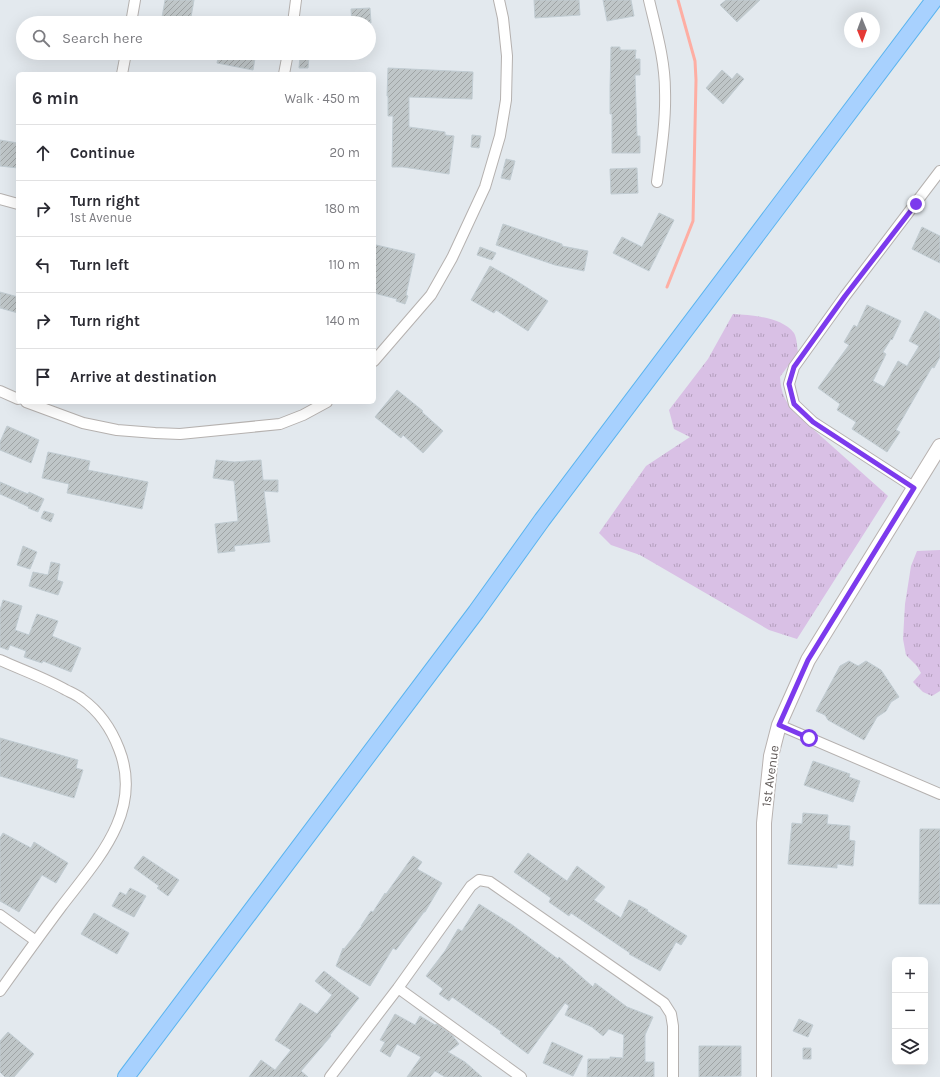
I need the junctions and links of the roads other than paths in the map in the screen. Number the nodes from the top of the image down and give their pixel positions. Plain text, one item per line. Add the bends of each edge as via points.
1 (135, 0) edge
2 (296, 0) edge
3 (499, 0) edge
4 (649, 0) edge
5 (934, 0) edge
6 (132, 16) edge
7 (294, 16) edge
8 (125, 60) edge
9 (287, 60) edge
10 (122, 72) edge
11 (284, 72) edge
12 (940, 171) edge
13 (657, 182) dead end
14 (0, 199) edge
15 (16, 203) edge
16 (376, 359) edge
17 (0, 391) edge
18 (16, 398) edge
19 (31, 404) edge
20 (323, 404) edge
21 (940, 446) edge
22 (914, 488) junction
23 (0, 660) edge
24 (779, 725) junction
25 (940, 794) edge
26 (0, 916) edge
27 (36, 940) junction
28 (398, 988) junction
29 (0, 991) edge
30 (126, 1077) edge
31 (330, 1077) edge
32 (521, 1077) edge
33 (673, 1077) edge
34 (764, 1077) edge

1 - 6 street
2 - 7 street
3 - 16 street via 507,56 506,100 500,136 485,187 452,258 431,295
4 - 13 street via 661,51 665,90
5 - 30 main road
8 - 10 street
9 - 11 street
12 - 22 street via 794,367 789,384 794,404 813,422
14 - 15 street
17 - 18 street
19 - 20 street via 83,423 116,430 180,434 280,424
21 - 22 street, 1st Avenue
22 - 24 street, 1st Avenue via 808,660
23 - 27 street via 81,698 102,716 115,738 124,762 124,803 108,845
24 - 25 street
24 - 34 street, 1st Avenue via 771,756 764,823
26 - 27 street
27 - 29 street
28 - 31 street
28 - 32 street
28 - 33 street via 471,886 479,880 490,882 664,1003 671,1014 673,1026

